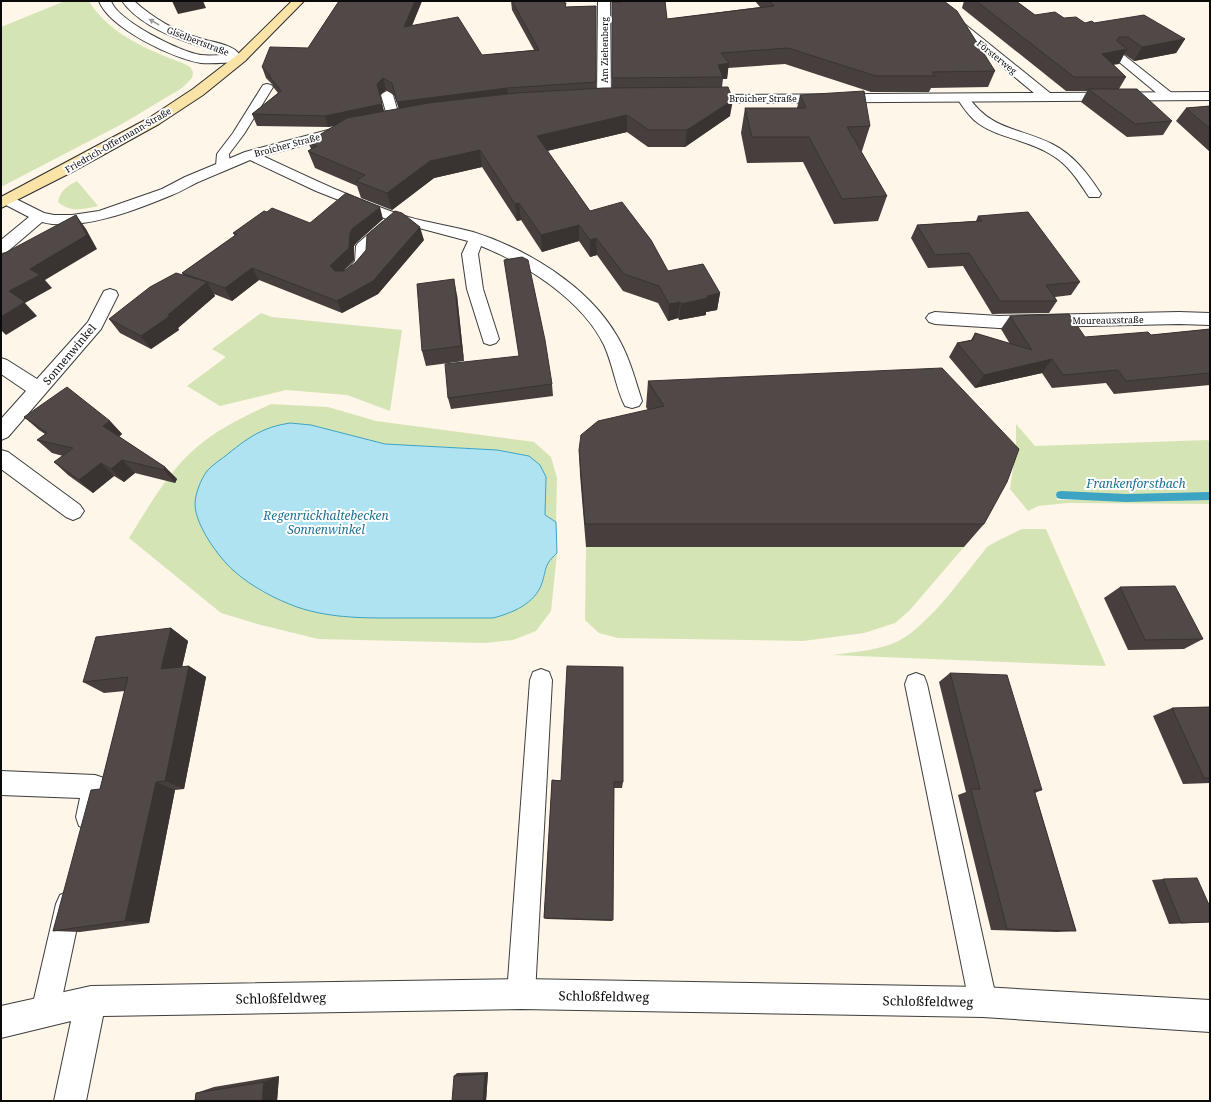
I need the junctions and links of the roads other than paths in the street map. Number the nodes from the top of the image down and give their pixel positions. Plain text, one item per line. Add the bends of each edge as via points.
1 (105, 1) edge
2 (128, 1) edge
3 (298, 1) edge
4 (604, 1) edge
5 (929, 1) edge
6 (1116, 54) edge
7 (241, 58) junction
8 (267, 87) edge
9 (387, 95) dead end
10 (1210, 96) edge
11 (1047, 97) junction
12 (1169, 97) junction
13 (963, 98) junction
14 (588, 99) edge
15 (604, 99) junction
16 (620, 99) edge
17 (691, 99) edge
18 (409, 116) edge
19 (394, 118) junction
20 (380, 122) edge
21 (360, 126) edge
22 (250, 155) junction
23 (223, 166) junction
24 (1094, 194) dead end
25 (4, 201) edge
26 (39, 216) junction
27 (396, 218) junction
28 (477, 239) junction
29 (1, 248) edge
30 (346, 279) edge
31 (110, 295) dead end
32 (935, 318) dead end
33 (1210, 319) edge
34 (490, 339) dead end
35 (1, 365) edge
36 (38, 390) junction
37 (632, 401) dead end
38 (1, 432) edge
39 (1, 458) edge
40 (73, 511) dead end
41 (541, 680) dead end
42 (916, 684) dead end
43 (1, 783) edge
44 (83, 842) edge
45 (74, 880) edge
46 (521, 994) junction
47 (91, 1001) junction
48 (983, 1002) junction
49 (45, 1012) junction
50 (1210, 1016) edge
51 (1, 1022) edge
52 (70, 1101) edge

1 - 7 street, Giselbertstraße via 109,10 121,21 167,47 200,59
7 -> 2 street, Giselbertstraße via 217,46 198,42 162,27 144,16
3 - 7 main road, Friedrich-Offermann-Straße
4 - 15 street, Am Ziehenberg
5 - 11 street, Försterweg
6 - 12 lane
7 - 25 main road, Friedrich-Offermann-Straße via 198,92 154,121
8 - 23 lane via 223,154
9 - 19 lane
10 - 12 street, Broicher Straße
11 - 12 street, Broicher Straße
11 - 13 street, Broicher Straße
13 - 17 street, Broicher Straße
13 - 24 lane via 976,116 987,124 1048,147 1069,161
14 - 15 street
15 - 16 street
18 - 19 street
19 - 20 street
21 - 22 street, Broicher Straße
22 - 23 street, Broicher Straße
22 - 27 street, Broicher Straße
23 - 26 street, Broicher Straße via 168,192 102,215 62,221
25 - 26 street, Broicher Straße
26 - 29 street
27 - 28 street, Broicher Straße
27 - 30 lane via 364,246 362,262
28 - 34 street via 470,254 475,289
28 - 37 street, Broicher Straße via 515,256 545,274 569,292 594,318 608,336 622,367
31 - 36 street, Sonnenwinkel via 95,325
32 - 33 street, Moureauxstraße via 999,322
35 - 36 street, Sonnenwinkel
36 - 38 street, Sonnenwinkel
39 - 40 street
41 - 46 lane
42 - 48 lane
43 - 44 lane via 95,787
45 - 49 lane
46 - 47 street, Schloßfeldweg
46 - 48 street, Schloßfeldweg
47 - 49 street, Schloßfeldweg
47 - 52 street
48 - 50 street, Schloßfeldweg
49 - 51 street, Schloßfeldweg

